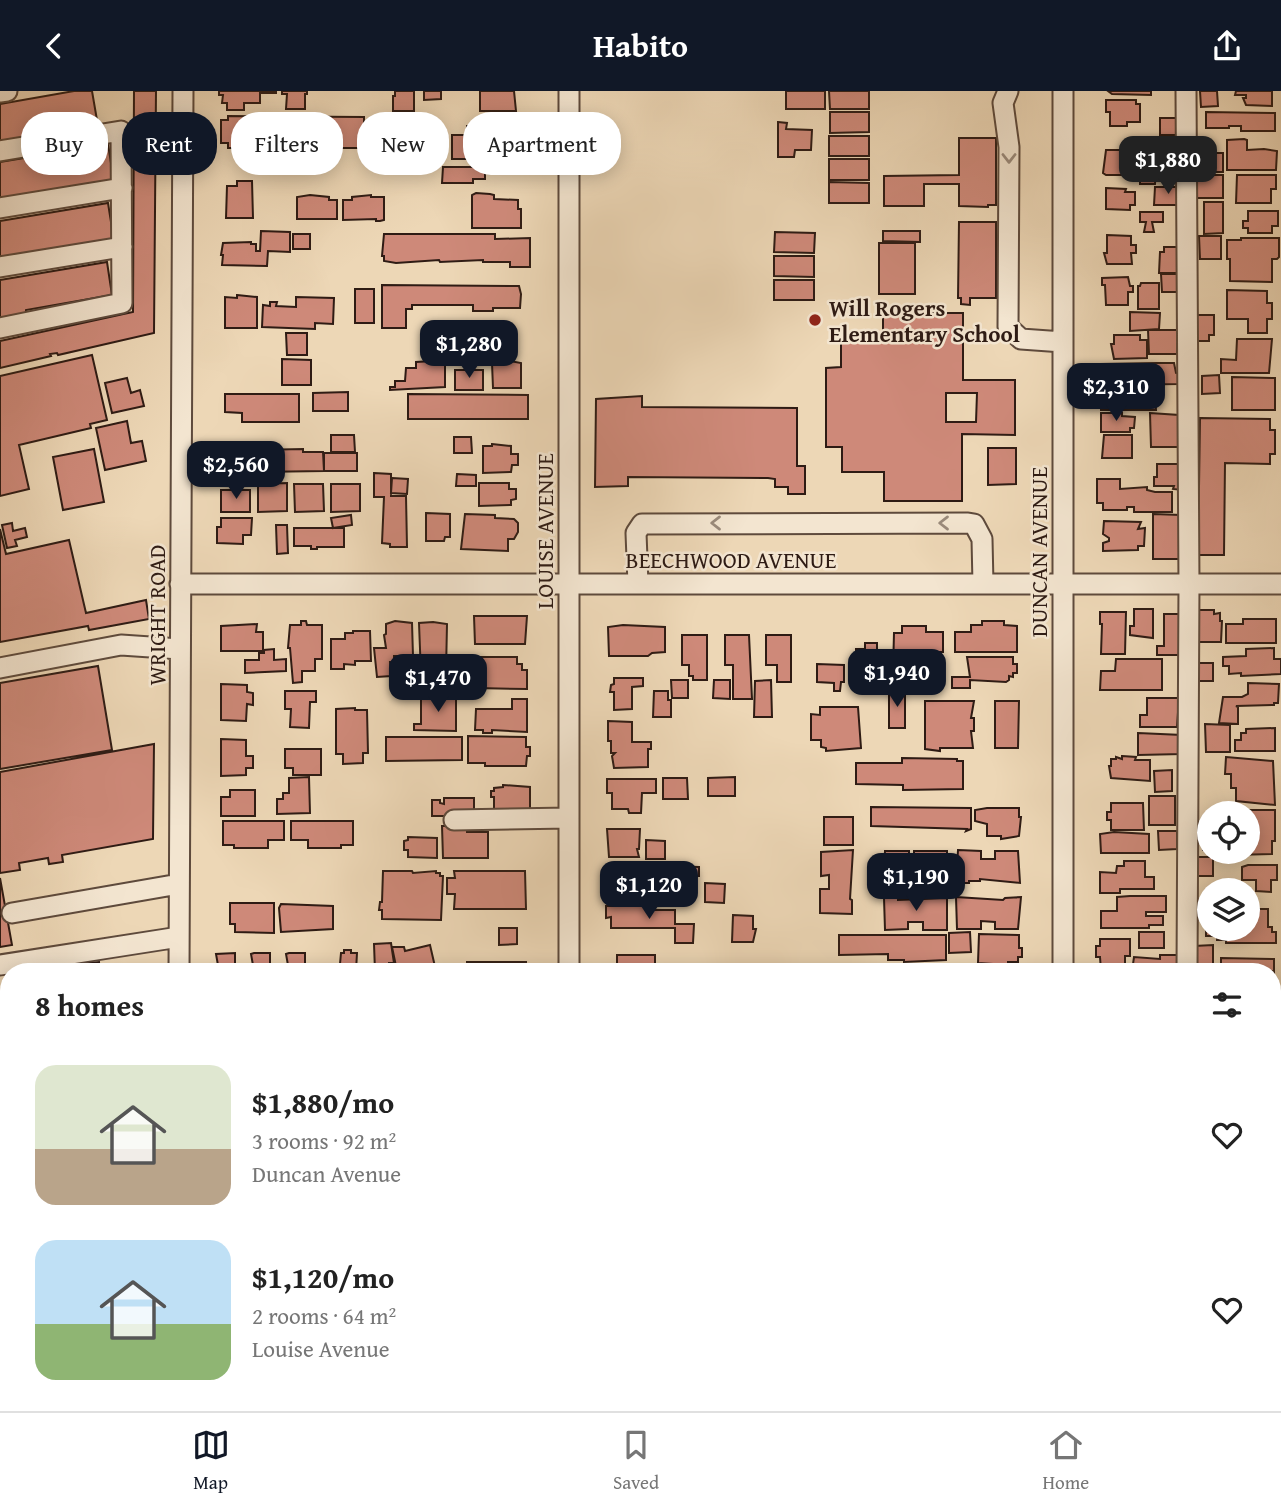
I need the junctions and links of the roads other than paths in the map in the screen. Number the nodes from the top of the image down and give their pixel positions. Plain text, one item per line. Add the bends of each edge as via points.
1 (7, 91) edge
2 (183, 91) edge
3 (569, 91) edge
4 (1008, 91) edge
5 (1063, 91) edge
6 (1186, 91) edge
7 (0, 92) edge
8 (0, 151) edge
9 (121, 188) junction
10 (0, 208) edge
11 (122, 247) junction
12 (0, 267) edge
13 (0, 328) edge
14 (1063, 342) junction
15 (180, 584) junction
16 (569, 584) junction
17 (638, 584) junction
18 (983, 584) junction
19 (1063, 584) junction
20 (1189, 584) junction
21 (1281, 584) edge
22 (180, 649) junction
23 (0, 668) edge
24 (569, 818) junction
25 (454, 820) dead end
26 (179, 884) junction
27 (12, 913) dead end
28 (179, 937) junction
29 (30, 963) edge
30 (179, 963) edge
31 (569, 963) edge
32 (1063, 963) edge
33 (1186, 963) edge

1 - 7 street
2 - 15 street, WRIGHT ROAD
3 - 16 street, LOUISE AVENUE
4 -> 14 street via 1003,103 1009,147 1008,327 1021,339
5 - 14 street, DUNCAN AVENUE
6 - 20 street
8 - 9 street via 121,131
9 - 10 street
9 - 11 street
11 - 12 street
11 - 13 street via 122,303
14 - 19 street, DUNCAN AVENUE
15 - 16 street, BEECHWOOD AVENUE
15 - 22 street, WRIGHT ROAD
16 - 17 street, BEECHWOOD AVENUE
16 - 24 street, LOUISE AVENUE
17 - 18 street, BEECHWOOD AVENUE
18 -> 17 street via 982,539 974,524 968,523 642,524 636,533
18 - 19 street, BEECHWOOD AVENUE
19 - 20 street, BEECHWOOD AVENUE
19 - 32 street, DUNCAN AVENUE
20 - 21 street, BEECHWOOD AVENUE
20 - 33 street
22 - 23 street via 121,645
22 - 26 street, WRIGHT ROAD
24 - 25 street
24 - 31 street, LOUISE AVENUE
26 - 27 street
26 - 28 street, WRIGHT ROAD
28 - 29 street
28 - 30 street, WRIGHT ROAD

